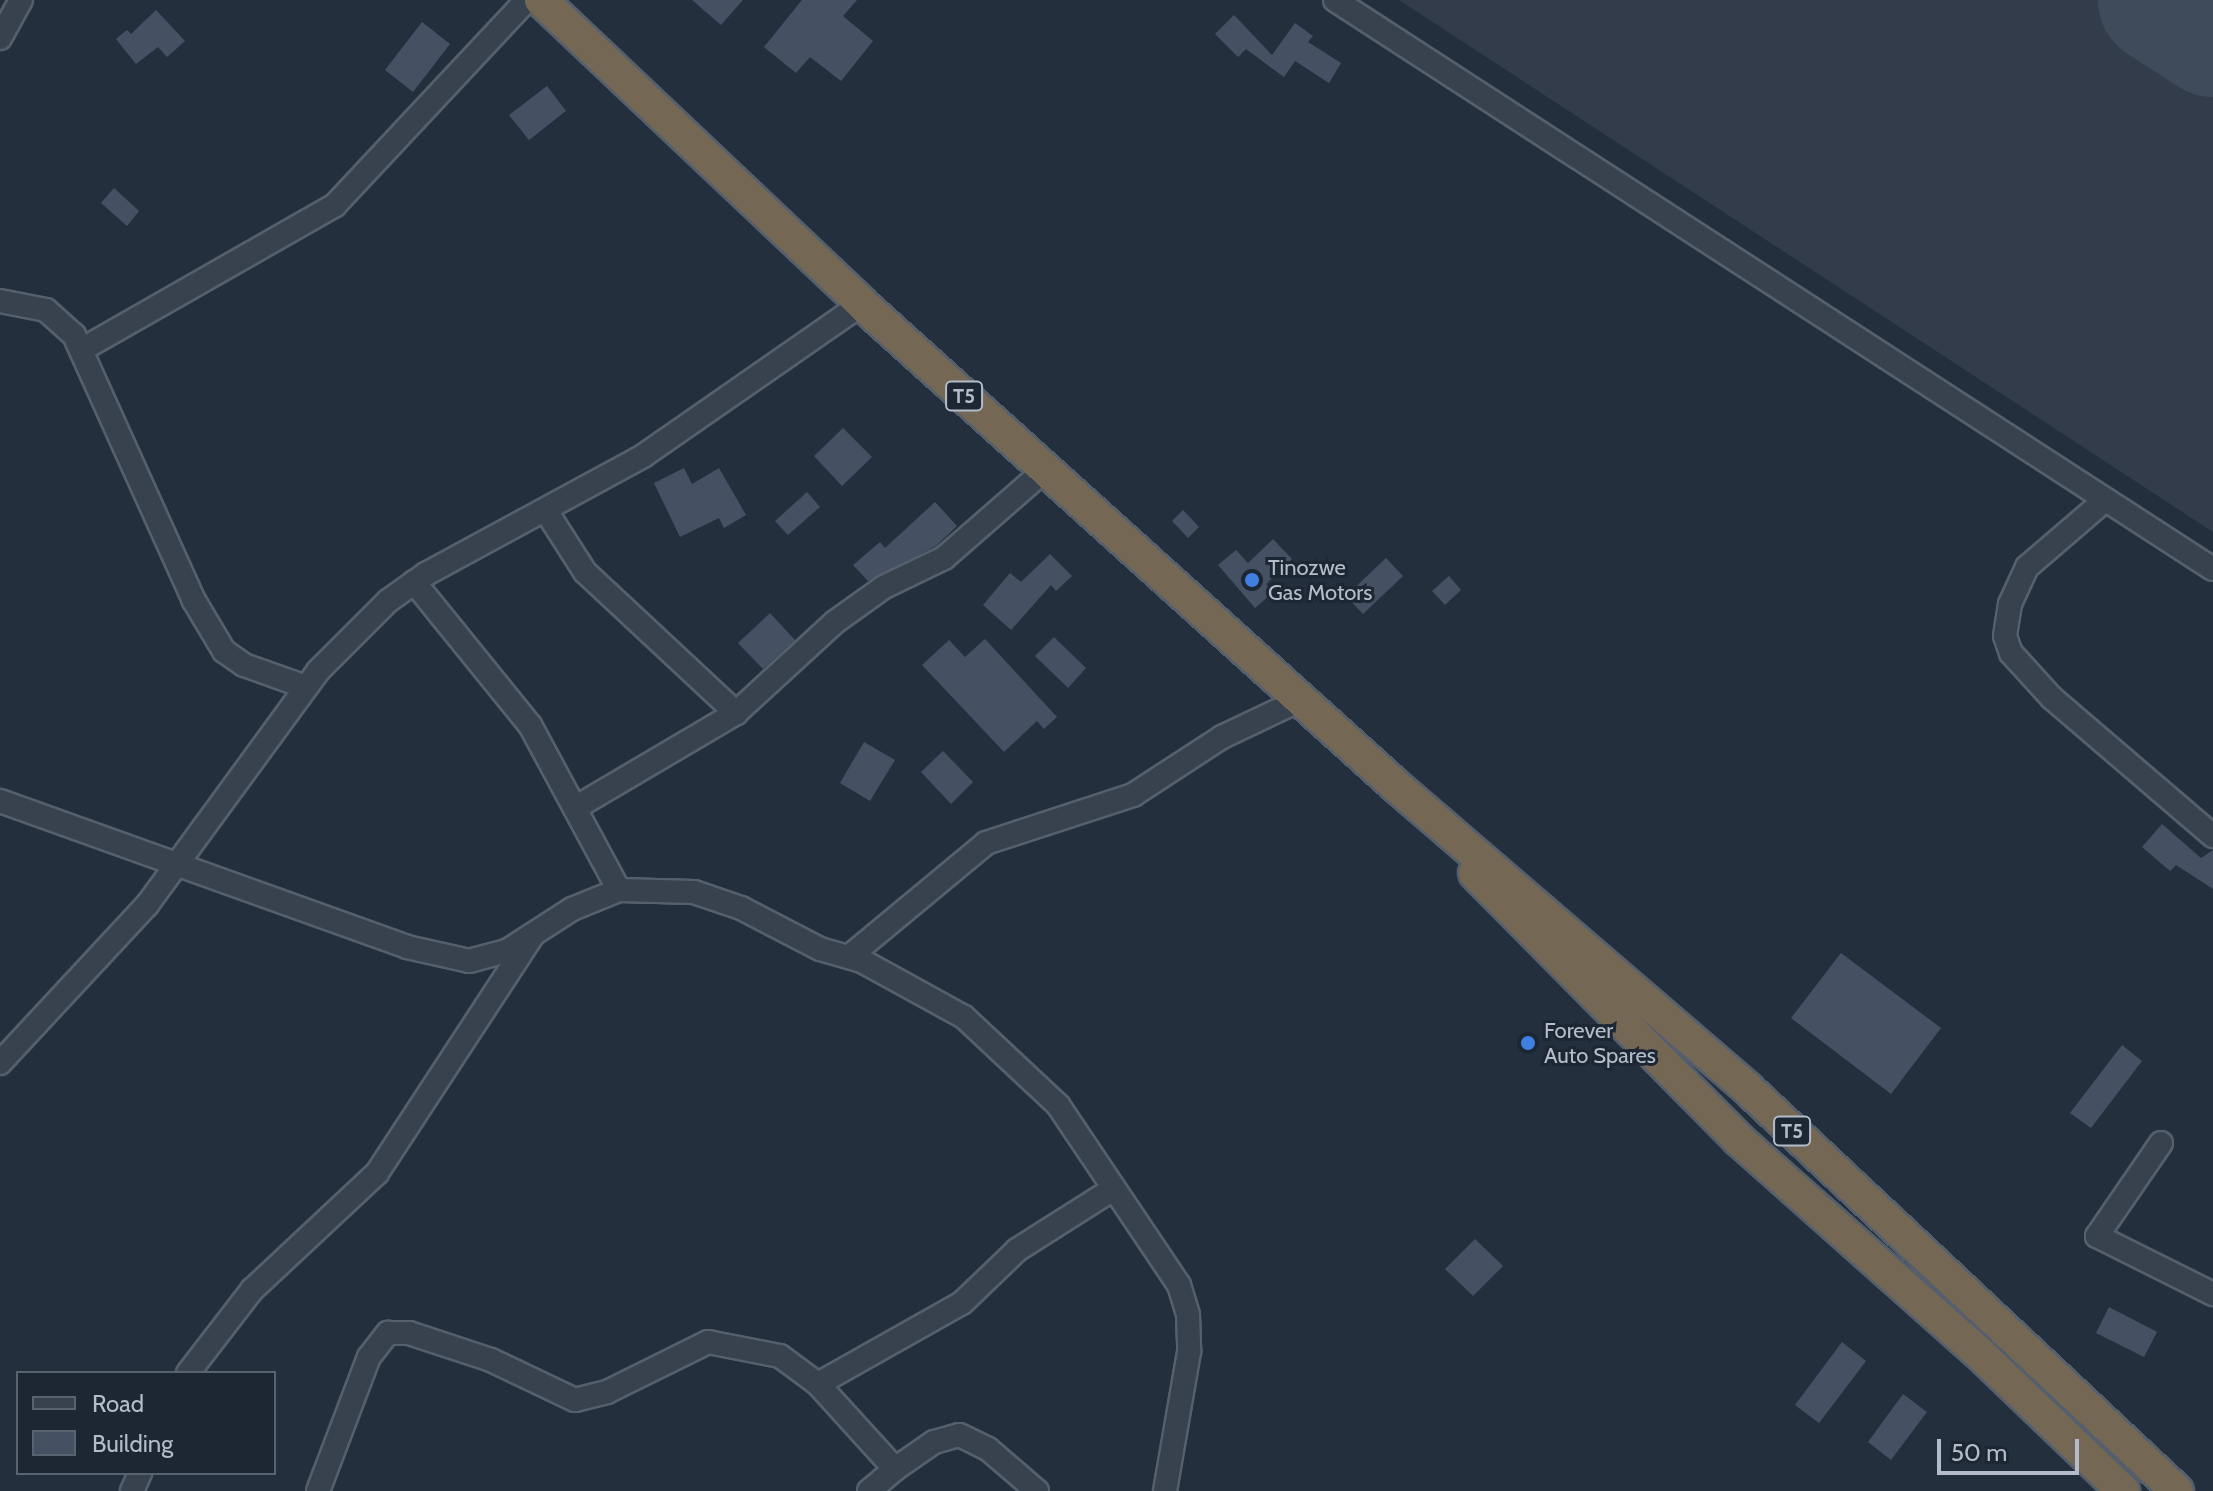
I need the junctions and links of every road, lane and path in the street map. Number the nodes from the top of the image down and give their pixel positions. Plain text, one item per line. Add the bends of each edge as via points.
1 (21, 0) edge
2 (527, 0) edge
3 (541, 0) edge
4 (1335, 0) edge
5 (0, 38) edge
6 (0, 301) edge
7 (862, 304) junction
8 (81, 350) junction
9 (1046, 469) junction
10 (2105, 500) junction
11 (546, 511) junction
12 (2213, 569) edge
13 (414, 582) junction
14 (306, 687) junction
15 (1300, 700) junction
16 (736, 713) junction
17 (1395, 785) junction
18 (0, 801) edge
19 (575, 808) junction
20 (2213, 836) edge
21 (181, 864) junction
22 (619, 890) junction
23 (534, 934) junction
24 (850, 956) junction
25 (0, 1063) edge
26 (2161, 1143) dead end
27 (1113, 1189) junction
28 (2213, 1294) edge
29 (190, 1371) edge
30 (818, 1384) junction
31 (895, 1469) junction
32 (318, 1491) edge
33 (869, 1491) edge
34 (1037, 1491) edge
35 (1165, 1491) edge
36 (2123, 1491) edge
37 (2177, 1491) edge

1 - 5 street
2 - 8 street via 335,205
3 - 7 highway, T5
4 - 10 street
6 - 8 street via 46,310 67,325
7 - 9 highway, T5
7 - 11 street via 718,408
8 - 14 street via 214,638 244,665
9 - 15 highway, T5
9 - 16 street via 944,558 884,587 835,622
10 - 12 street
10 - 20 street via 2027,567 2010,604 2005,636 2011,653 2052,698
11 - 13 street
11 - 16 street via 585,572
13 - 14 street via 351,634
13 - 19 street via 515,703
14 - 21 street
15 - 17 highway, T5
15 - 24 street via 1222,737 1133,795 986,843
16 - 19 street
17 - 36 highway, T5 via 1516,918 1738,1139
17 - 37 highway, T5 via 1748,1089
18 - 21 street
19 - 22 street
21 - 23 street via 436,955 490,958
21 - 25 street
22 - 23 street
22 - 24 street via 719,898 797,939
23 - 29 street via 377,1173 252,1290
24 - 27 street via 964,1017 1025,1069 1058,1105
26 - 28 street via 2097,1236
27 - 30 street via 1017,1250 962,1303
27 - 35 street via 1179,1285 1188,1315 1189,1352
30 - 31 street
30 - 32 street via 780,1356 708,1342 607,1392 575,1400 491,1360 409,1333 388,1333 369,1357
31 - 33 street
31 - 34 street via 934,1442 959,1435 988,1449

